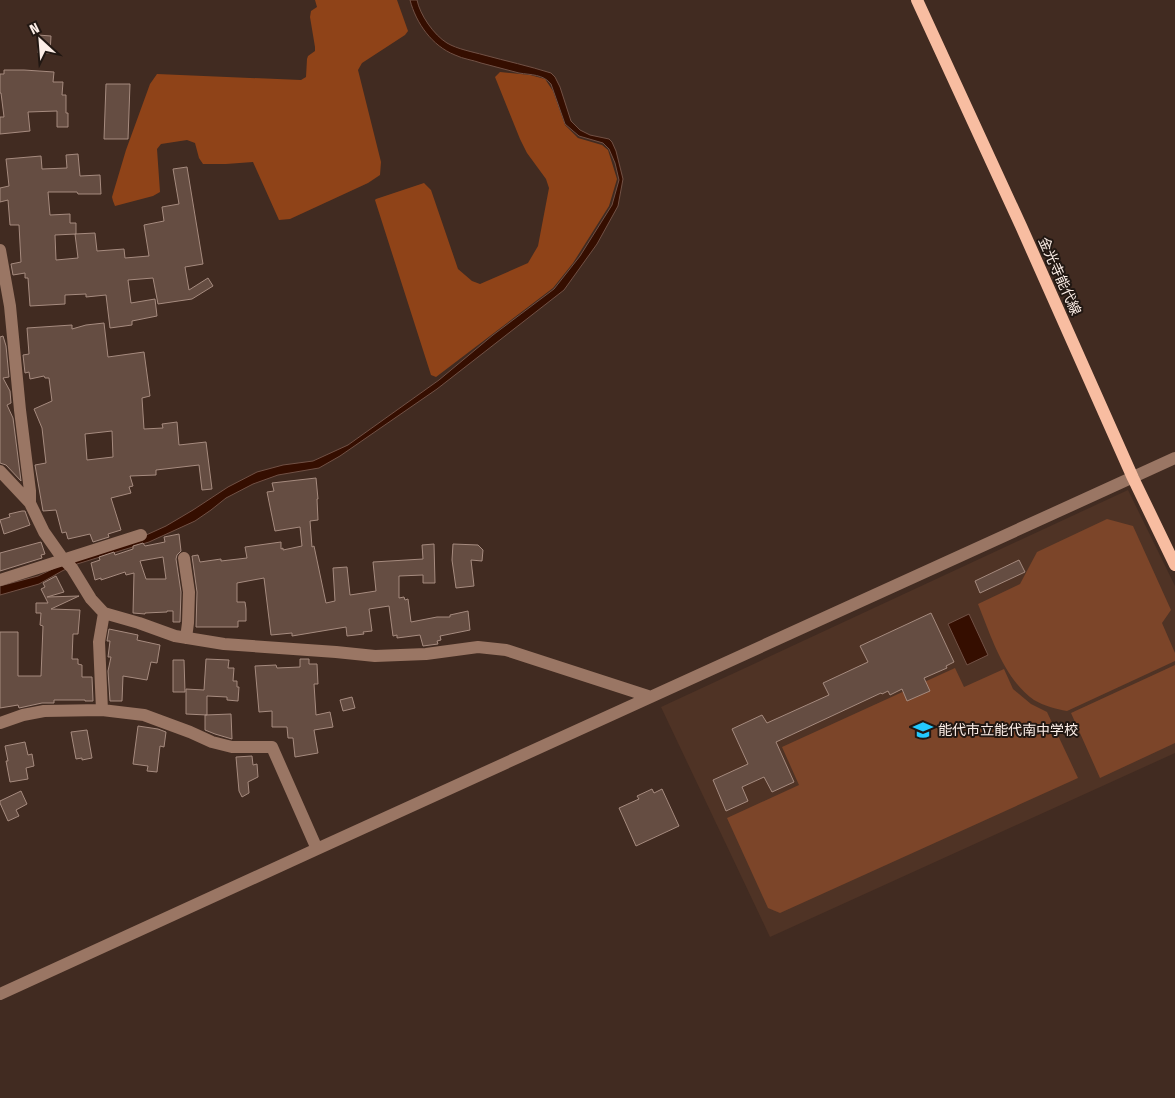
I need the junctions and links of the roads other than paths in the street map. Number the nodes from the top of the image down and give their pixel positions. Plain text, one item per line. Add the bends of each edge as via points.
1 (917, 0) edge
2 (0, 250) edge
3 (1175, 458) edge
4 (0, 471) edge
5 (1133, 478) junction
6 (30, 503) junction
7 (141, 535) dead end
8 (184, 558) dead end
9 (67, 564) junction
10 (1175, 565) edge
11 (0, 580) edge
12 (104, 613) junction
13 (186, 638) junction
14 (652, 697) junction
15 (102, 710) junction
16 (0, 722) edge
17 (317, 849) junction
18 (0, 994) edge

1 - 5 main road, 金光寺能代線
2 - 6 street via 10,306
3 - 5 street
4 - 6 street
5 - 10 main road, 金光寺能代線
5 - 14 street
6 - 9 street via 44,532
7 - 9 street
8 - 13 street via 189,592
9 - 11 street
9 - 12 street
12 - 13 street
12 - 15 street via 98,642
13 - 14 street via 375,656 426,654 478,646 506,650
14 - 17 street
15 - 16 street via 44,711
15 - 17 street via 144,715 232,747 272,747
17 - 18 street

